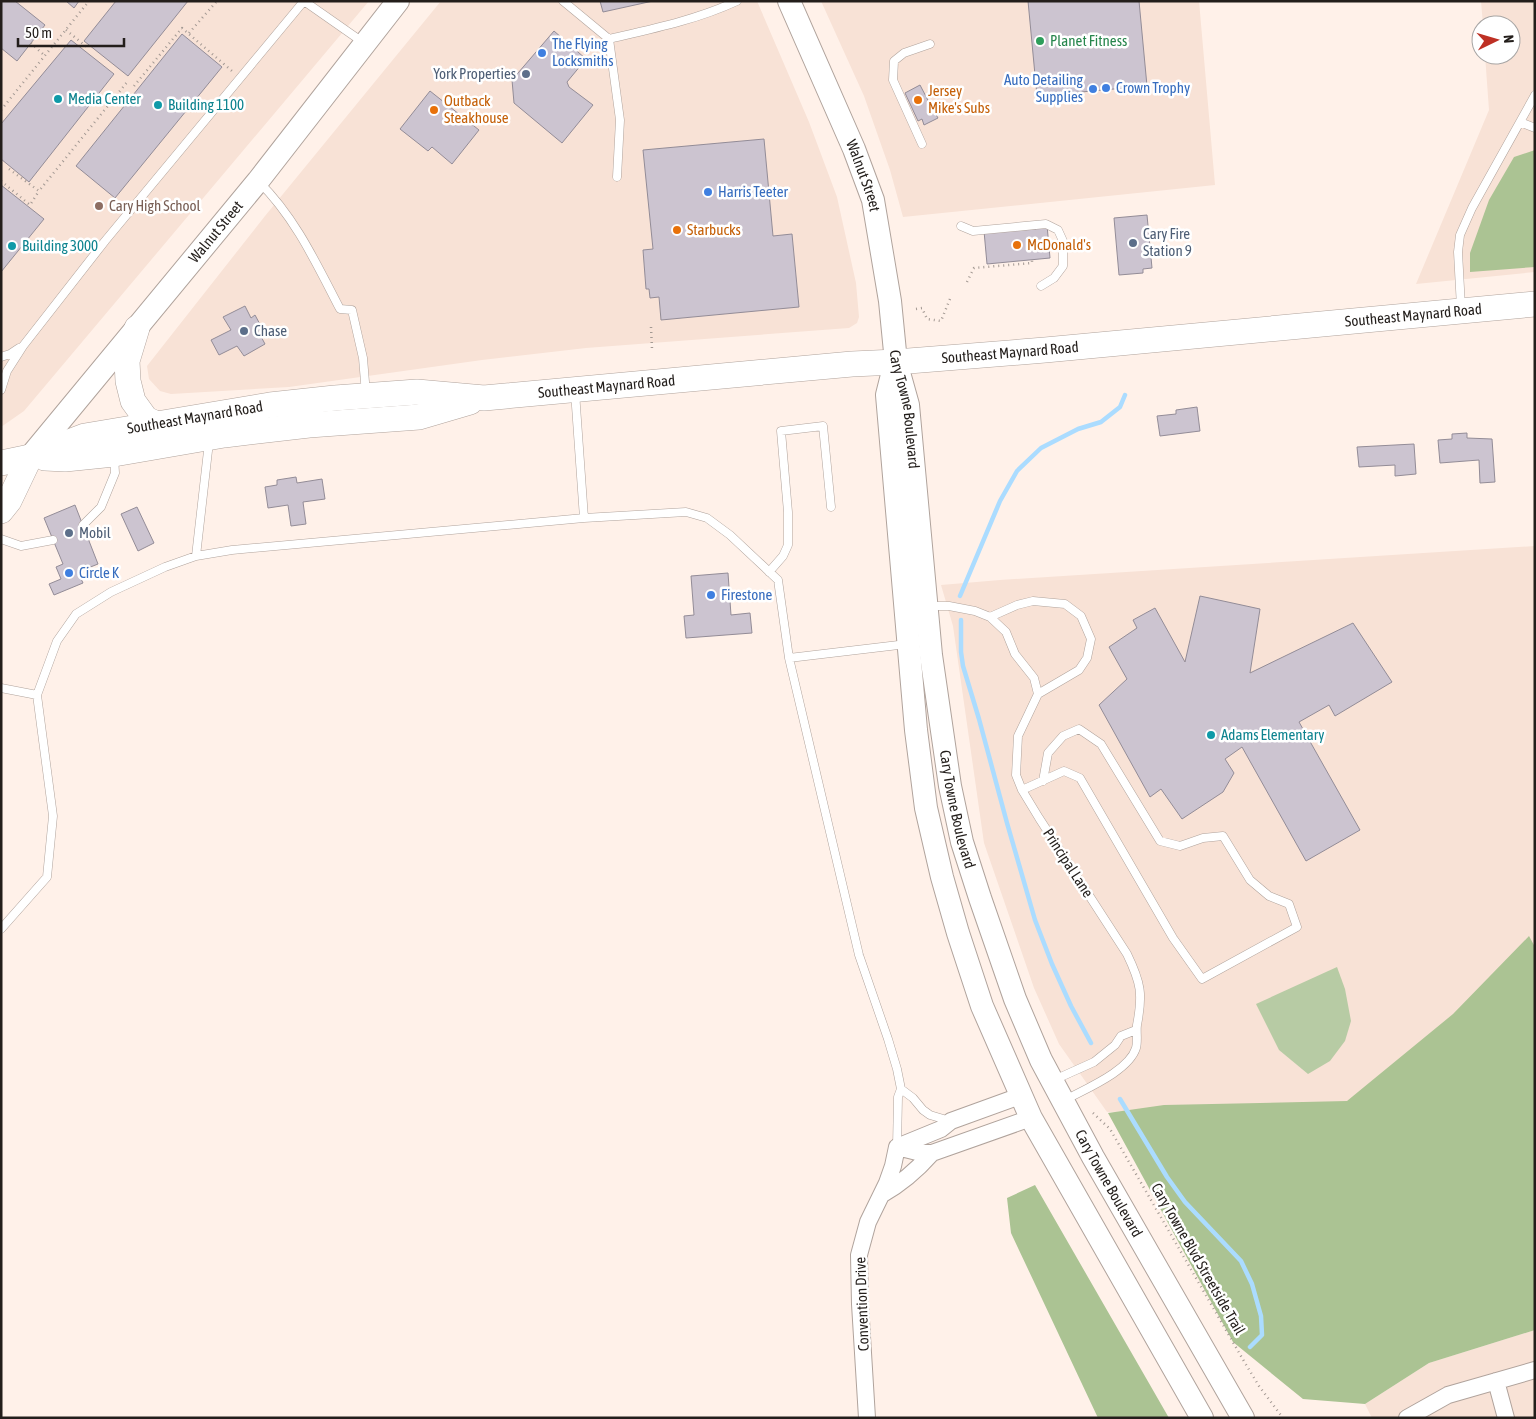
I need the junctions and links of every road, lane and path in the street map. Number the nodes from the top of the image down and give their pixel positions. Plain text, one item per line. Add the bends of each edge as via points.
1 (89, 1) edge
2 (217, 1) edge
3 (304, 1) edge
4 (398, 1) edge
5 (563, 1) edge
6 (737, 1) edge
7 (789, 1) edge
8 (66, 30) junction
9 (189, 33) junction
10 (609, 39) junction
11 (30, 43) dead end
12 (364, 44) junction
13 (930, 44) dead end
14 (88, 48) dead end
15 (45, 56) junction
16 (232, 71) dead end
17 (128, 81) dead end
18 (134, 86) dead end
19 (1535, 95) edge
20 (1, 110) edge
21 (1520, 122) junction
22 (1535, 128) edge
23 (922, 144) dead end
24 (9, 169) dead end
25 (617, 176) dead end
26 (1, 181) edge
27 (258, 181) junction
28 (39, 191) junction
29 (961, 226) dead end
30 (1032, 260) dead end
31 (967, 282) dead end
32 (1041, 286) dead end
33 (950, 299) dead end
34 (1535, 304) edge
35 (916, 309) dead end
36 (1462, 311) junction
37 (651, 327) dead end
38 (137, 328) junction
39 (23, 346) junction
40 (652, 349) dead end
41 (1, 357) edge
42 (896, 362) junction
43 (1, 390) edge
44 (575, 390) junction
45 (366, 396) junction
46 (484, 398) junction
47 (157, 424) junction
48 (210, 438) junction
49 (114, 454) junction
50 (30, 457) junction
51 (1, 463) edge
52 (1, 479) edge
53 (830, 508) dead end
54 (1, 511) edge
55 (584, 518) junction
56 (83, 525) dead end
57 (1, 538) edge
58 (53, 540) dead end
59 (196, 556) junction
60 (769, 572) junction
61 (926, 606) junction
62 (990, 617) junction
63 (909, 644) junction
64 (789, 658) junction
65 (1, 688) edge
66 (1038, 694) junction
67 (37, 695) junction
68 (1043, 781) junction
69 (1022, 790) junction
70 (1, 929) edge
71 (1136, 1030) junction
72 (1053, 1080) junction
73 (901, 1089) junction
74 (1020, 1096) junction
75 (1063, 1101) junction
76 (1093, 1113) dead end
77 (1031, 1118) junction
78 (951, 1121) junction
79 (897, 1147) junction
80 (932, 1153) junction
81 (881, 1195) junction
82 (1535, 1370) edge
83 (1496, 1381) junction
84 (867, 1418) edge
85 (1202, 1418) edge
86 (1243, 1418) edge
87 (1283, 1418) edge
88 (1407, 1418) edge
89 (1506, 1418) edge

1 - 8 path
2 - 9 path
3 - 12 lane
3 - 39 lane
4 - 12 main road, Walnut Street
5 - 10 lane
6 - 10 lane via 692,19
7 - 42 main road, Walnut Street via 873,200 890,301
8 - 14 path
8 - 15 path
9 - 16 path
9 - 18 path via 182,28
10 - 25 lane via 620,120
11 - 15 path
12 - 27 main road, Walnut Street
13 - 23 lane via 904,53 894,61 893,80
15 - 20 path
17 - 28 path
19 - 21 lane
21 - 22 lane
21 - 36 lane via 1460,235
24 - 28 path
26 - 28 path via 30,205
27 - 38 main road, Walnut Street
27 - 45 lane via 275,197 294,225 340,309 352,310 363,358
29 - 32 lane via 973,231 1046,224 1058,230 1063,241 1064,266
30 - 31 path via 1032,263 974,268
33 - 35 path via 941,321 927,319 922,308
34 - 36 main road, Southeast Maynard Road
36 - 42 main road, Southeast Maynard Road
37 - 40 path
38 - 47 main road via 127,361 128,381 133,401 146,419
38 - 50 main road, Walnut Street
39 - 41 lane
39 - 43 lane via 7,371
42 - 44 main road, Southeast Maynard Road
42 - 61 main road, Cary Towne Boulevard via 908,405
42 - 63 main road, Cary Towne Boulevard via 887,395
44 - 46 main road, Southeast Maynard Road
44 - 55 lane
45 - 46 main road, Southeast Maynard Road via 417,392
45 - 47 main road, Southeast Maynard Road via 270,405
46 - 48 main road, Southeast Maynard Road via 419,417 308,425
47 - 50 main road, Southeast Maynard Road via 85,436
48 - 49 main road, Southeast Maynard Road
48 - 59 lane
49 - 50 main road, Southeast Maynard Road via 65,459
49 - 56 lane via 115,473 101,507
50 - 51 main road, Southeast Maynard Road
50 - 52 main road, Walnut Street
50 - 54 main road, Walnut Street
53 - 60 lane via 823,426 781,431 788,545
55 - 59 lane
55 - 60 lane via 686,512 707,518
57 - 58 lane via 21,546
59 - 67 lane via 111,592 76,614 57,641
60 - 64 lane via 778,580
61 - 62 lane via 949,606
61 - 72 main road, Cary Towne Boulevard via 950,786 962,842 1015,999
62 - 66 lane via 1006,632 1015,654 1034,678
62 - 66 lane via 1033,601 1066,604 1081,616 1091,639 1087,658 1079,670
63 - 64 lane
63 - 74 main road, Cary Towne Boulevard via 926,808 942,877 982,1006
64 - 73 lane via 859,955 888,1039
65 - 67 lane
66 - 69 lane, Principal Lane via 1018,736 1016,775
67 - 70 lane via 53,816 47,877
68 - 68 lane via 1064,771 1080,778 1173,938 1202,979 1297,927 1289,904 1269,896 1250,880 1223,836 1203,838 1180,846 1160,842 1101,744 1078,729 1063,736 1048,753
68 - 69 lane
69 - 71 lane, Principal Lane via 1128,954 1140,989
71 - 72 lane via 1121,1036 1094,1062
71 - 75 lane, Principal Lane via 1136,1048 1126,1063 1116,1072
72 - 74 main road
72 - 75 main road, Cary Towne Boulevard
73 - 78 lane via 930,1115
73 - 79 lane
74 - 77 main road, Cary Towne Boulevard
74 - 78 street
75 - 77 main road
75 - 86 main road, Cary Towne Boulevard
76 - 87 path, Cary Towne Blvd Streetside Trail via 1110,1129 1244,1363
77 - 80 street
77 - 85 main road, Cary Towne Boulevard
78 - 79 street via 941,1129
79 - 80 street
79 - 81 street, Convention Drive
80 - 81 street via 897,1186
81 - 84 street, Convention Drive via 868,1222 859,1256
82 - 83 street
83 - 88 street via 1448,1394
83 - 89 street

